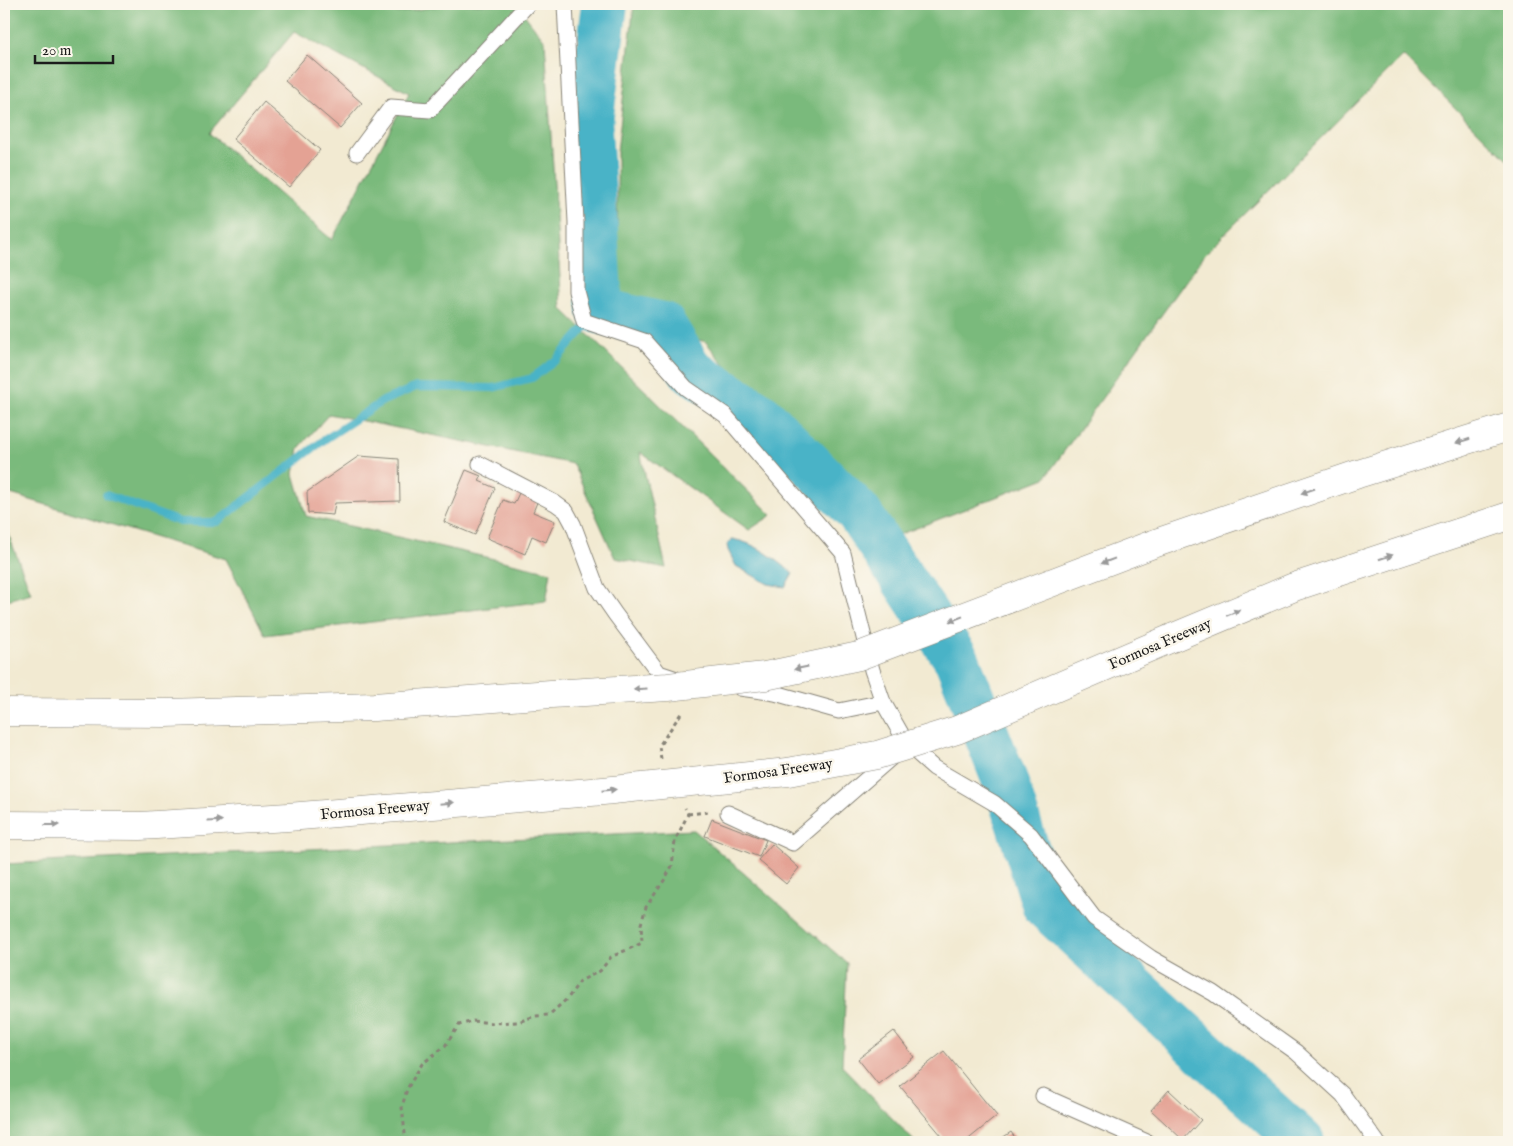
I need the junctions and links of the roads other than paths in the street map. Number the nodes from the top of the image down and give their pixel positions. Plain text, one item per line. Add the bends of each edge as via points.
1 (528, 4) edge
2 (565, 4) edge
3 (358, 153) dead end
4 (1509, 427) edge
5 (480, 464) dead end
6 (1509, 516) edge
7 (883, 702) junction
8 (4, 712) edge
9 (907, 744) junction
10 (728, 813) dead end
11 (4, 825) edge
12 (1043, 1096) dead end
13 (1147, 1142) edge
14 (1377, 1142) edge

1 - 3 lane via 430,110 391,107
2 - 7 lane via 576,290 584,320 644,341 686,388 725,415 843,553
4 -> 8 highway, bridge via 1153,544 859,656 766,676 668,687 374,707 166,713
5 - 7 lane via 566,511 597,588 659,673 682,681 775,693 839,711
11 -> 6 highway, Formosa Freeway, bridge via 140,826 288,817 788,772 876,755 957,730 1294,587
7 - 9 lane
9 - 10 lane via 793,843
9 - 14 lane via 934,768 994,803 1031,835 1094,918 1151,958 1213,993 1296,1052 1343,1096
12 - 13 lane

